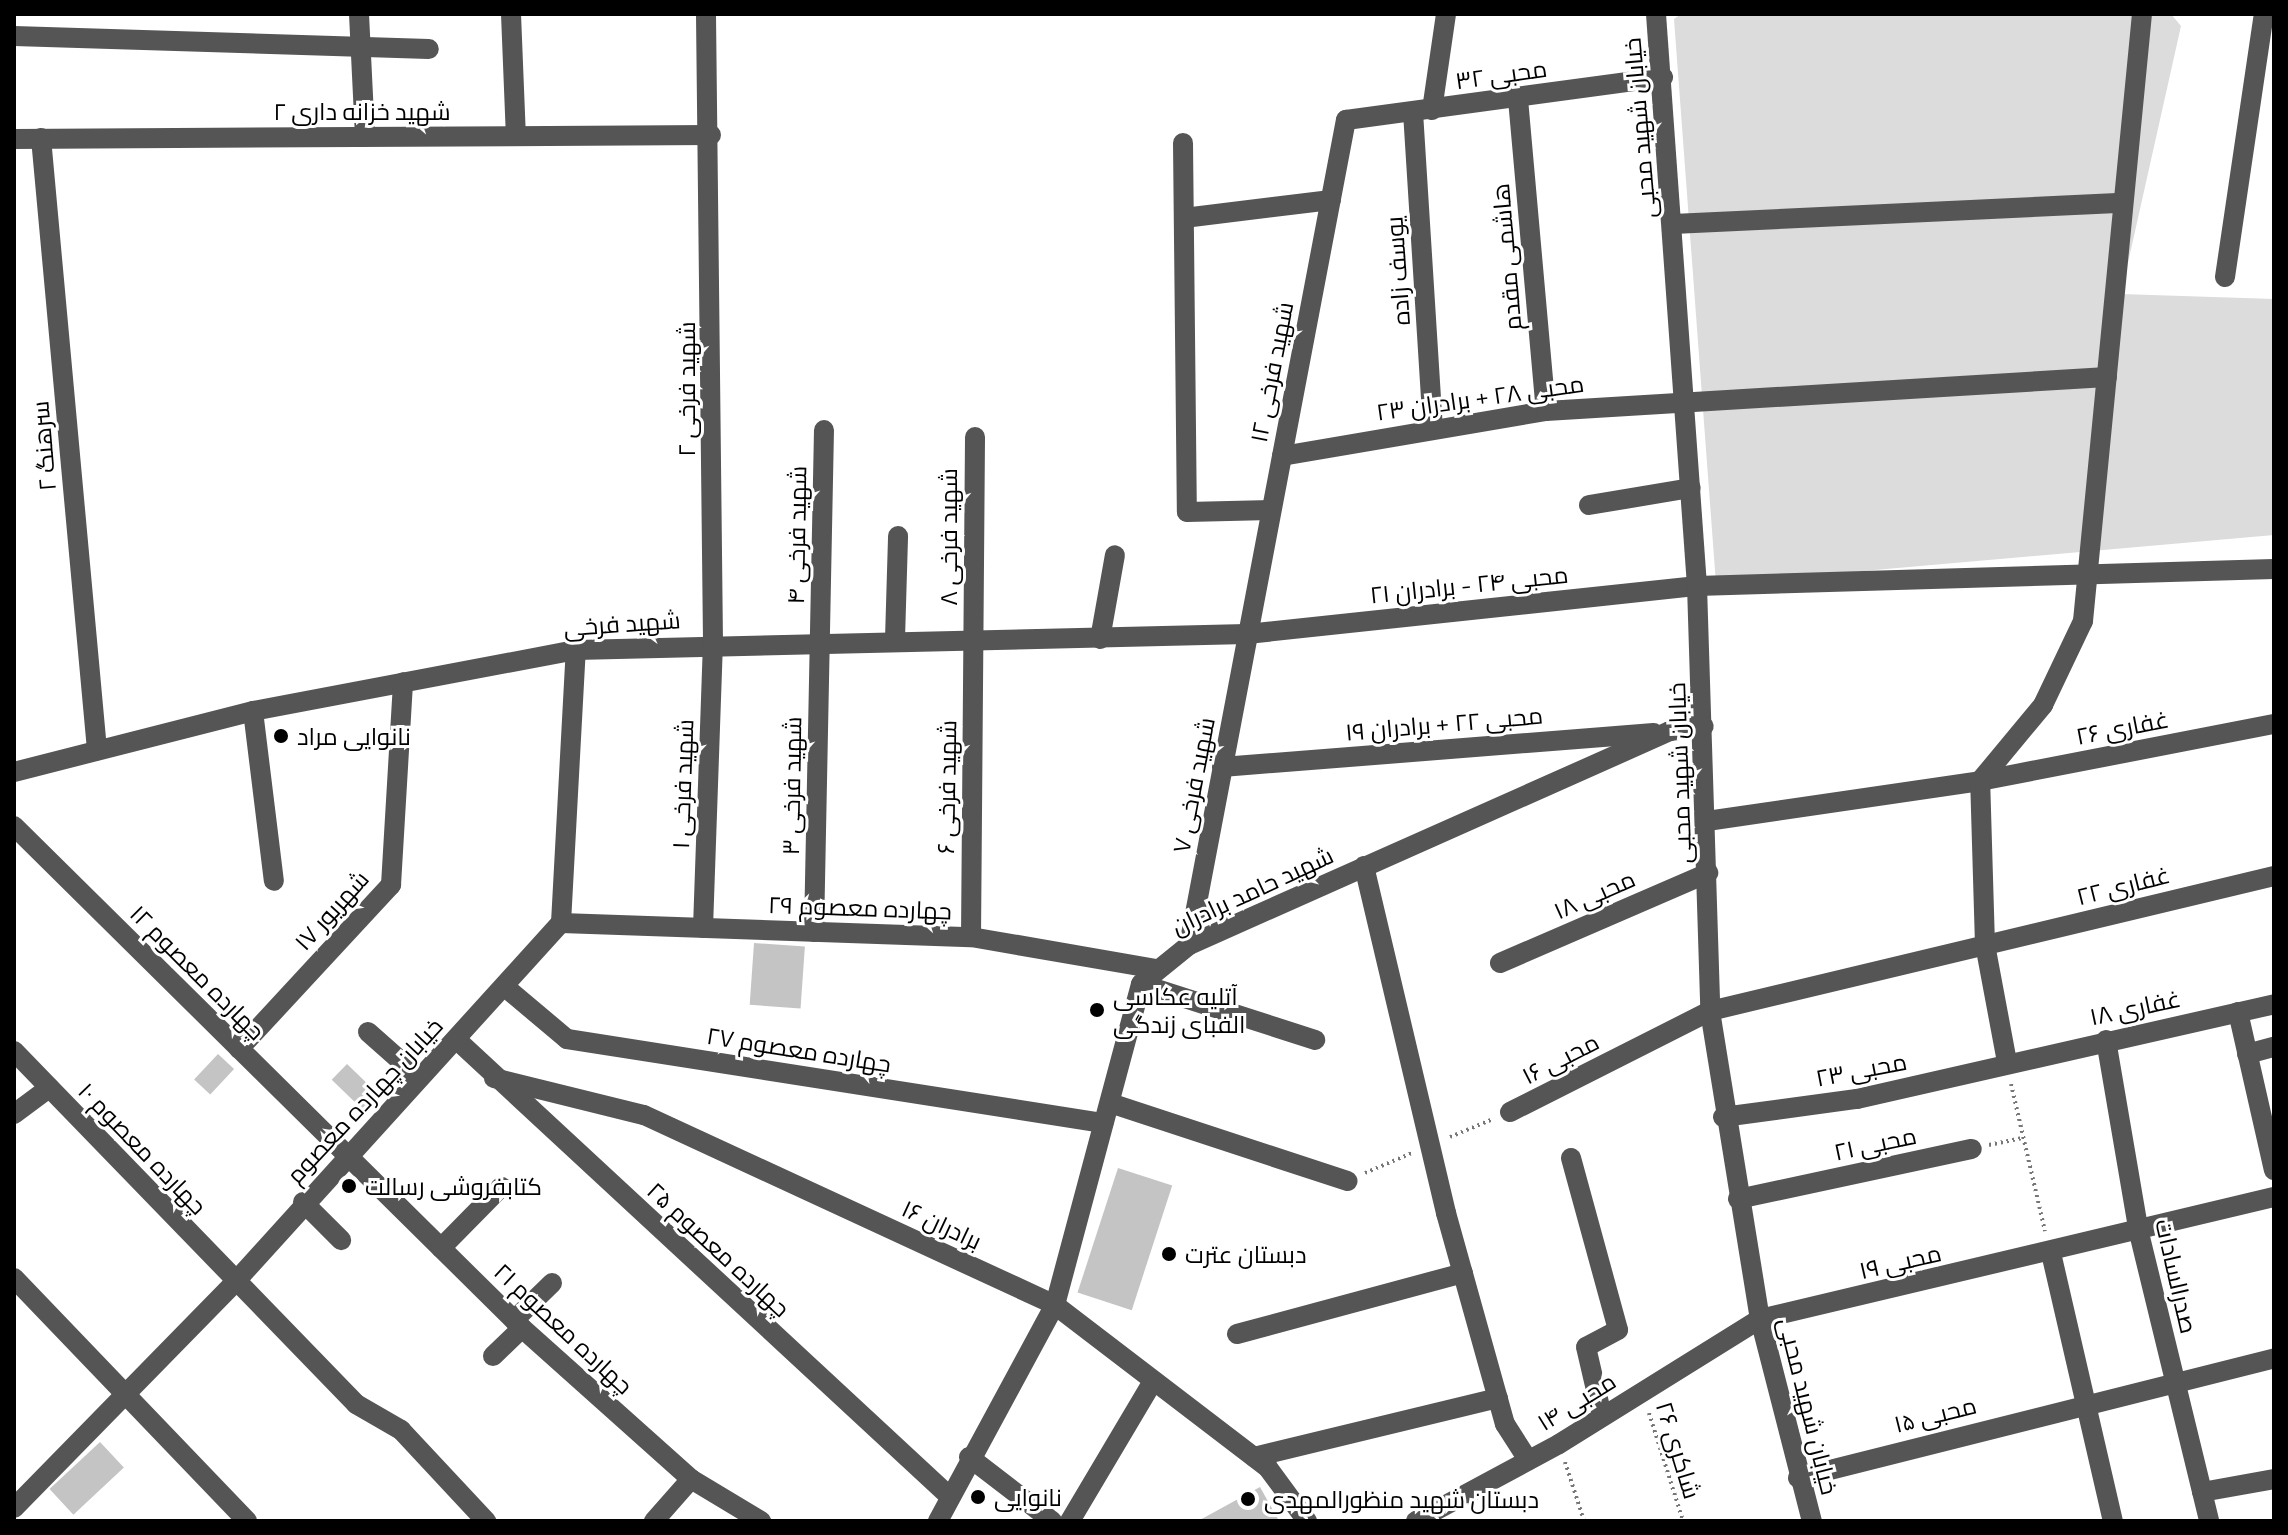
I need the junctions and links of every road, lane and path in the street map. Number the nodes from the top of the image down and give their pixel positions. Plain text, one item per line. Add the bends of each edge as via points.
1 (359, 14) edge
2 (511, 14) edge
3 (706, 14) edge
4 (1446, 14) edge
5 (1656, 14) edge
6 (2142, 14) edge
7 (2264, 14) edge
8 (14, 36) edge
9 (429, 49) dead end
10 (361, 52) junction
11 (1663, 77) junction
12 (1518, 99) junction
13 (1423, 111) junction
14 (1346, 120) joint
15 (711, 135) junction
16 (516, 136) junction
17 (365, 137) junction
18 (41, 138) junction
19 (14, 139) edge
20 (1183, 143) dead end
21 (1331, 200) junction
22 (2123, 203) junction
23 (1184, 218) junction
24 (1673, 224) junction
25 (2225, 277) dead end
26 (2107, 377) junction
27 (1687, 400) junction
28 (1546, 411) junction
29 (1433, 427) junction
30 (824, 430) dead end
31 (975, 437) dead end
32 (1282, 456) junction
33 (1691, 488) junction
34 (1589, 505) dead end
35 (1271, 510) junction
36 (898, 536) dead end
37 (1115, 555) dead end
38 (2274, 569) edge
39 (2087, 578) junction
40 (1697, 586) junction
41 (1247, 634) junction
42 (974, 637) junction
43 (895, 639) junction
44 (1100, 639) junction
45 (821, 641) junction
46 (713, 642) junction
47 (576, 650) junction
48 (403, 682) junction
49 (253, 711) junction
50 (2274, 724) edge
51 (1704, 726) junction
52 (1670, 731) junction
53 (97, 750) junction
54 (1222, 767) junction
55 (14, 772) edge
56 (1980, 781) junction
57 (1707, 821) junction
58 (14, 826) edge
59 (1364, 866) junction
60 (1708, 873) junction
61 (2274, 876) edge
62 (274, 881) dead end
63 (561, 923) junction
64 (703, 928) junction
65 (814, 932) junction
66 (971, 937) junction
67 (1189, 945) junction
68 (1985, 945) junction
69 (1500, 963) dead end
70 (1148, 976) junction
71 (505, 987) junction
72 (2274, 1004) edge
73 (1710, 1011) junction
74 (2238, 1012) junction
75 (368, 1032) dead end
76 (457, 1040) junction
77 (1315, 1040) dead end
78 (2106, 1040) junction
79 (2274, 1047) edge
80 (239, 1049) junction
81 (14, 1051) edge
82 (2247, 1054) junction
83 (2007, 1062) junction
84 (420, 1078) junction
85 (494, 1078) junction
86 (49, 1088) junction
87 (1110, 1103) junction
88 (1510, 1112) joint
89 (14, 1114) edge
90 (1723, 1117) junction
91 (1103, 1123) junction
92 (2022, 1138) junction
93 (1430, 1145) junction
94 (1972, 1149) joint
95 (346, 1156) junction
96 (1571, 1158) dead end
97 (2274, 1170) edge
98 (1347, 1181) joint
99 (501, 1187) dead end
100 (2274, 1197) edge
101 (1738, 1199) junction
102 (303, 1202) junction
103 (2139, 1233) junction
104 (341, 1240) dead end
105 (441, 1248) junction
106 (2051, 1253) junction
107 (1463, 1273) junction
108 (14, 1278) edge
109 (236, 1281) junction
110 (552, 1283) dead end
111 (1055, 1305) junction
112 (1760, 1319) junction
113 (518, 1324) junction
114 (1237, 1334) dead end
115 (493, 1356) dead end
116 (2274, 1358) edge
117 (1153, 1381) junction
118 (2175, 1382) junction
119 (1642, 1390) junction
120 (126, 1394) junction
121 (1498, 1398) junction
122 (2086, 1404) junction
123 (1602, 1416) junction
124 (1559, 1444) junction
125 (969, 1457) junction
126 (1254, 1457) junction
127 (1528, 1460) junction
128 (1798, 1478) junction
129 (691, 1479) junction
130 (2274, 1479) edge
131 (2202, 1492) junction
132 (948, 1495) junction
133 (14, 1508) edge
134 (14, 1515) edge
135 (19, 1521) edge
136 (247, 1521) edge
137 (486, 1521) edge
138 (654, 1521) edge
139 (761, 1521) edge
140 (938, 1521) edge
141 (1052, 1521) edge
142 (1070, 1521) edge
143 (1307, 1521) edge
144 (1416, 1521) edge
145 (1584, 1521) edge
146 (1683, 1521) edge
147 (1812, 1521) edge
148 (2113, 1521) edge
149 (2209, 1521) edge

1 - 10 street
2 - 16 street
3 - 15 street, شهید فرخی ۲
4 - 13 street, یوسف زاده
5 - 11 street, خیابان شهید محبی
6 - 22 street
7 - 25 street
8 - 10 street
9 - 10 street
10 - 17 street
11 - 12 street, محبی ۳۲
11 - 24 street, خیابان شهید محبی
12 - 13 street, محبی ۳۲
12 - 28 street, هاشمی مقدم
13 - 14 street, محبی ۳۲
13 - 29 street, یوسف زاده
14 - 21 street, شهید فرخی ۱۲
15 - 16 street, شهید خزانه داری ۲
15 - 46 street, شهید فرخی ۲
16 - 17 street, شهید خزانه داری ۲
17 - 18 street, شهید خزانه داری ۲
18 - 19 street, شهید خزانه داری ۲
18 - 53 street, سرهنگ ۲
20 - 23 street
21 - 23 street
21 - 32 street, شهید فرخی ۱۲
22 - 24 street
22 - 26 street
23 - 35 street via 1187,512
24 - 27 street, خیابان شهید محبی
26 - 27 street, محبی ۲۸ + برادران ۲۳
26 - 39 street
27 - 28 street, محبی ۲۸ + برادران ۲۳
27 - 33 street, خیابان شهید محبی
28 - 29 street, محبی ۲۸ + برادران ۲۳
29 - 32 street, محبی ۲۸ + برادران ۲۳
30 - 45 street, شهید فرخی ۴
31 - 42 street, شهید فرخی ۸
32 - 35 street, شهید فرخی ۱۲
33 - 34 street
33 - 40 street, خیابان شهید محبی
35 - 41 street, شهید فرخی ۱۲
36 - 43 street
37 - 44 street
38 - 39 street, محبی ۲۴ - برادران ۲۱
39 - 40 street, محبی ۲۴ - برادران ۲۱
39 - 56 street via 2070,659 2043,705
40 - 41 street, محبی ۲۴ - برادران ۲۱
40 - 51 street, خیابان شهید محبی
41 - 44 street, شهید فرخی
41 - 54 street, شهید فرخی ۷
42 - 43 street, شهید فرخی
42 - 44 street, شهید فرخی
42 - 66 street, شهید فرخی ۶
43 - 45 street, شهید فرخی
45 - 46 street, شهید فرخی
45 - 65 street, شهید فرخی ۳
46 - 47 street, شهید فرخی
46 - 64 street, شهید فرخی ۱
47 - 48 street, شهید فرخی
47 - 63 street
48 - 49 street, شهید فرخی
48 - 80 street, ۱۷ شهریور via 391,885
49 - 53 street, شهید فرخی
49 - 62 street
50 - 56 street, غفاری ۲۶
51 - 52 street, شهید حامد برادران
51 - 57 street, خیابان شهید محبی
52 - 54 street, محبی ۲۲ + برادران ۱۹
52 - 59 street, شهید حامد برادران
53 - 55 street, شهید فرخی
54 - 67 street, شهید فرخی ۷
56 - 57 street, غفاری ۲۶
56 - 68 street
57 - 60 street, خیابان شهید محبی
58 - 80 street, چهارده معصوم ۱۲
59 - 67 street, شهید حامد برادران
59 - 93 street
60 - 69 street, محبی ۱۸
60 - 73 street, خیابان شهید محبی
61 - 68 street, غفاری ۲۲
63 - 64 street, چهارده معصوم ۲۹
63 - 71 street, خیابان چهارده معصوم
64 - 65 street, چهارده معصوم ۲۹
65 - 66 street, چهارده معصوم ۲۹
66 - 70 street, چهارده معصوم ۲۹
67 - 70 street, شهید حامد برادران
68 - 73 street, غفاری ۲۲
68 - 83 street
70 - 77 street, چهارده معصوم ۲۹
70 - 87 street
71 - 76 street, خیابان چهارده معصوم
71 - 91 street, چهارده معصوم ۲۷ via 567,1039
72 - 74 street, غفاری ۱۸
73 - 88 street, محبی ۱۶
73 - 90 street, خیابان شهید محبی
74 - 78 street, غفاری ۱۸
74 - 82 street
75 - 84 street
76 - 84 street, خیابان چهارده معصوم
76 - 85 street, چهارده معصوم ۲۵
78 - 83 street, غفاری ۱۸
78 - 103 street, صدرالسادات
79 - 82 street
80 - 95 street, چهارده معصوم ۱۲
81 - 86 street, چهارده معصوم ۱۰
82 - 97 street
83 - 90 street, محبی ۲۳ via 1857,1099
83 - 92 path
84 - 95 street, خیابان چهارده معصوم
85 - 111 street, برادران ۱۶ via 644,1115
85 - 132 street, چهارده معصوم ۲۵
86 - 89 street
86 - 109 street, چهارده معصوم ۱۰
87 - 91 street
87 - 98 street
88 - 93 path, محبی ۱۶
90 - 101 street, خیابان شهید محبی
91 - 111 street
92 - 94 path
92 - 106 path
93 - 98 path, محبی ۱۶
93 - 107 street
94 - 101 street, محبی ۲۱
95 - 102 street, خیابان چهارده معصوم
95 - 105 street, چهارده معصوم ۲۱
96 - 123 street via 1618,1330 1586,1347
99 - 105 street
100 - 103 street, محبی ۱۹
101 - 112 street, خیابان شهید محبی
102 - 104 street
102 - 109 street, خیابان چهارده معصوم
103 - 106 street, محبی ۱۹
103 - 118 street, صدرالسادات
105 - 113 street, چهارده معصوم ۲۱
106 - 112 street, محبی ۱۹
106 - 122 street
107 - 114 street
107 - 121 street
108 - 120 street
109 - 120 street, خیابان چهارده معصوم
109 - 137 street, چهارده معصوم ۱۰ via 356,1404 401,1430
110 - 113 street
111 - 117 street, برادران ۱۶
111 - 125 street
112 - 119 street, محبی ۱۴
112 - 128 street, خیابان شهید محبی
113 - 115 street
113 - 129 street, چهارده معصوم ۲۱
116 - 118 street, محبی ۱۵
117 - 126 street, برادران ۱۶
117 - 142 street
118 - 122 street, محبی ۱۵
118 - 131 street, صدرالسادات
119 - 123 street, محبی ۱۴
119 - 146 path, شاکری ۲۶
120 - 133 street, خیابان چهارده معصوم
120 - 136 street
121 - 126 street
121 - 127 street
122 - 128 street, محبی ۱۵
122 - 148 street
123 - 124 street, محبی ۱۴
124 - 127 street, محبی ۱۴
124 - 145 path
125 - 132 street
125 - 141 street
126 - 143 street, برادران ۱۶
127 - 144 street, محبی ۱۴
128 - 147 street, خیابان شهید محبی
129 - 138 street
129 - 139 street, چهارده معصوم ۲۱
130 - 131 street
131 - 149 street, صدرالسادات
132 - 140 street
134 - 135 street

